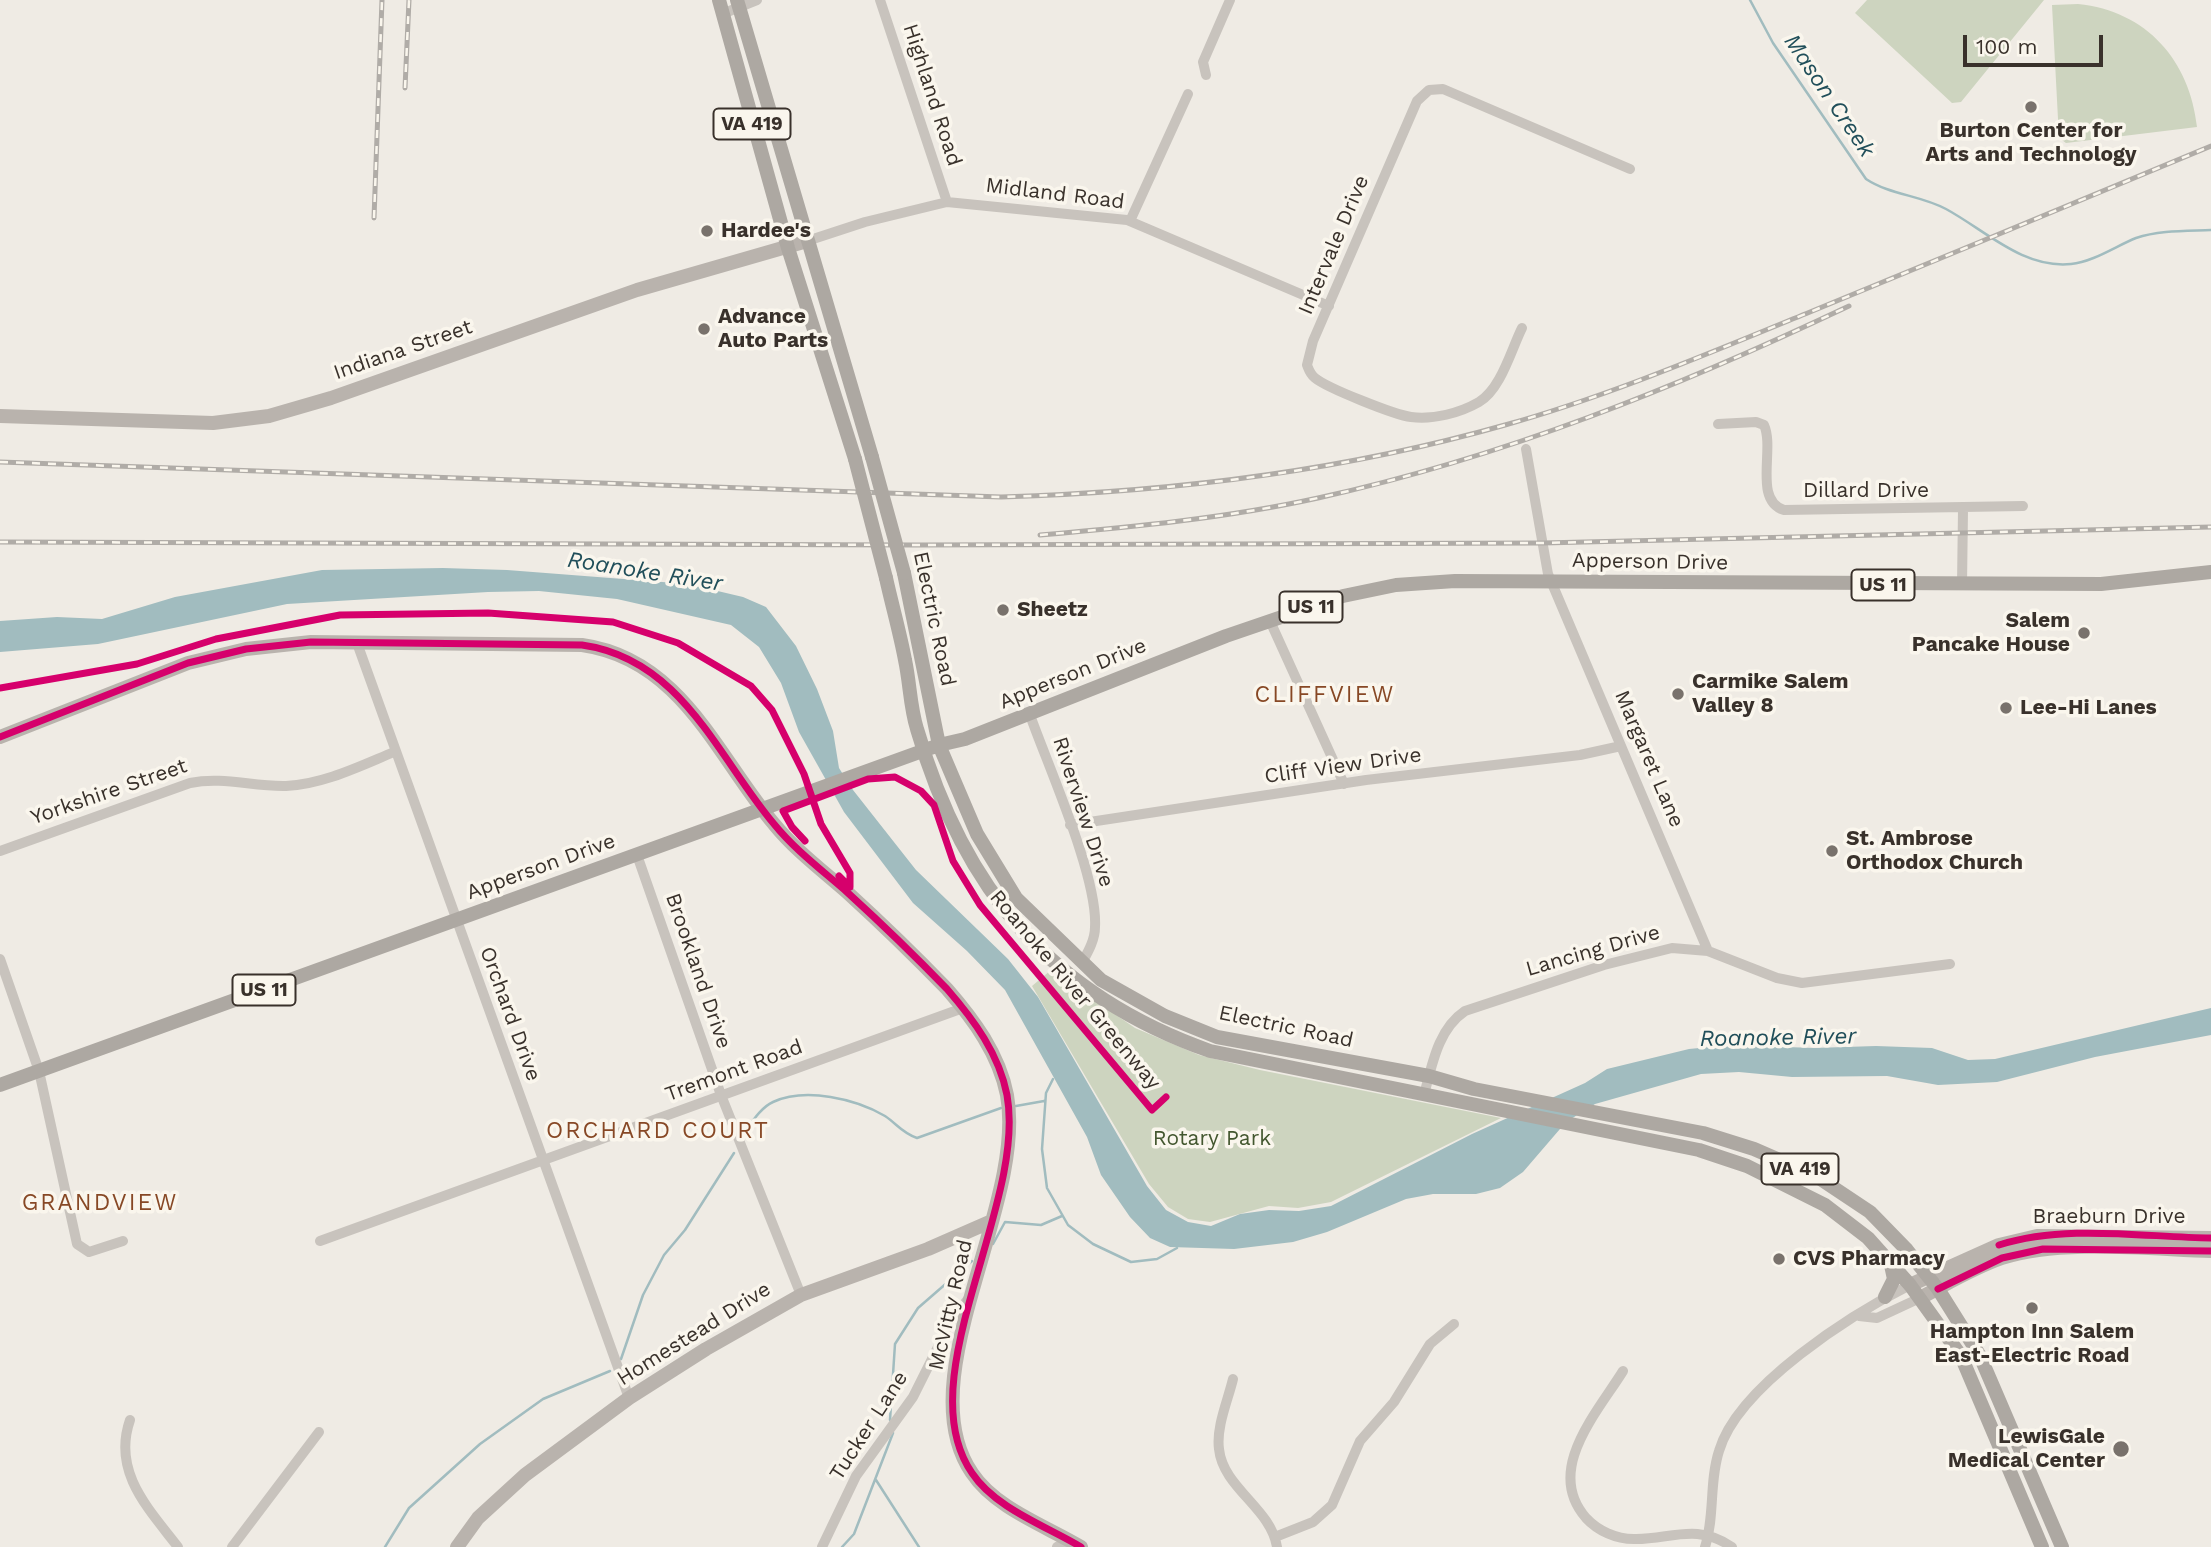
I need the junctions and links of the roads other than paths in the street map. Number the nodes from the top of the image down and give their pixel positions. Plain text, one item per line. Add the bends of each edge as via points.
1 (757, 0) edge
2 (880, 0) edge
3 (1230, 0) edge
4 (738, 4) edge
5 (720, 7) edge
6 (1206, 75) dead end
7 (1188, 94) dead end
8 (1630, 169) dead end
9 (947, 202) junction
10 (1130, 221) junction
11 (807, 242) junction
12 (788, 248) junction
13 (1329, 306) junction
14 (1522, 328) dead end
15 (0, 416) edge
16 (1718, 424) dead end
17 (1526, 449) dead end
18 (2023, 506) dead end
19 (1963, 510) junction
20 (2211, 572) edge
21 (1553, 582) junction
22 (1962, 585) junction
23 (1270, 621) junction
24 (357, 643) junction
25 (1030, 715) junction
26 (0, 737) edge
27 (939, 745) junction
28 (1621, 746) junction
29 (924, 750) junction
30 (394, 752) junction
31 (1344, 784) junction
32 (763, 808) junction
33 (1070, 825) junction
34 (0, 851) edge
35 (636, 855) junction
36 (455, 921) junction
37 (1708, 951) junction
38 (0, 958) edge
39 (1082, 963) junction
40 (1951, 964) dead end
41 (963, 1008) junction
42 (39, 1071) junction
43 (1429, 1076) junction
44 (0, 1085) edge
45 (1424, 1095) junction
46 (721, 1096) junction
47 (1473, 1096) junction
48 (543, 1162) junction
49 (992, 1220) junction
50 (2211, 1238) edge
51 (124, 1241) dead end
52 (320, 1241) dead end
53 (2155, 1243) junction
54 (2211, 1251) edge
55 (1890, 1264) junction
56 (1934, 1282) junction
57 (1910, 1285) junction
58 (974, 1293) junction
59 (801, 1295) junction
60 (1885, 1297) junction
61 (1920, 1298) junction
62 (1859, 1316) junction
63 (1454, 1324) dead end
64 (1623, 1371) dead end
65 (1233, 1379) dead end
66 (629, 1398) junction
67 (130, 1420) dead end
68 (319, 1432) dead end
69 (1276, 1542) edge
70 (1707, 1542) edge
71 (1069, 1545) edge
72 (178, 1547) edge
73 (232, 1547) edge
74 (457, 1547) edge
75 (822, 1547) edge
76 (1732, 1547) edge
77 (2042, 1547) edge
78 (2062, 1547) edge

1 - 4 street
2 - 9 street, Highland Road
3 - 6 street via 1203,62
4 - 5 street
4 - 11 main road, VA 419
5 - 12 main road, VA 419
7 - 10 street
8 - 13 street, Intervale Drive via 1443,89 1429,90 1417,101
9 - 10 street, Midland Road
9 - 11 street, Midland Road
10 - 13 street, Midland Road
11 - 12 street, Indiana Street
11 - 27 main road, Electric Road / VA 419, bridge via 904,573
12 - 15 street, Indiana Street via 637,290 269,416 213,423
12 - 29 main road, Electric Road / VA 419, bridge via 855,459
13 - 14 street, Intervale Drive via 1308,358 1312,376 1410,417 1458,412 1480,401 1491,392
16 - 19 street, Dillard Drive via 1764,425 1768,493 1778,508
17 - 21 street, Margaret Lane via 1546,567
18 - 19 street, Dillard Drive
19 - 22 street
20 - 22 main road, Apperson Drive / US 11 via 2101,584
21 - 22 main road, Apperson Drive / US 11
21 - 23 main road, Apperson Drive / US 11 via 1396,585 1343,596
21 - 28 street, Margaret Lane
23 - 25 main road, Apperson Drive / US 11
23 - 31 street
24 - 26 street, McVitty Road via 269,646 217,655
24 - 30 street, Orchard Drive
24 - 32 street, McVitty Road via 582,645 610,651 639,665 687,706
25 - 27 main road, Apperson Drive / US 11
25 - 33 street, Riverview Drive
27 - 29 main road, Apperson Drive / US 11
27 - 39 main road, Electric Road / VA 419 via 977,834 1006,882
28 - 31 street, Cliff View Drive
28 - 37 street, Margaret Lane
29 - 32 main road, Apperson Drive / US 11
29 - 45 main road, Electric Road / VA 419 via 948,811 990,891 1045,956 1094,995 1155,1031 1210,1051
30 - 34 street, Yorkshire Street via 311,783 275,786 222,779 190,783
30 - 36 street, Orchard Drive
31 - 33 street, Cliff View Drive
32 - 35 main road, Apperson Drive / US 11
32 - 41 street, McVitty Road via 795,845
33 - 39 street, Riverview Drive via 1096,924
35 - 36 main road, Apperson Drive / US 11
35 - 46 street, Brookland Drive
36 - 42 main road, Apperson Drive / US 11
36 - 48 street, Orchard Drive
37 - 40 street, Lancing Drive via 1802,984
37 - 43 street, Lancing Drive via 1655,950 1465,1011 1442,1037
38 - 42 street
39 - 43 main road, Electric Road / VA 419 via 1125,995 1217,1037
41 - 46 street, Tremont Road
41 - 49 street, McVitty Road via 995,1058 1009,1111 1007,1157
42 - 44 main road, Apperson Drive / US 11
42 - 51 street via 77,1244 89,1252
43 - 45 street, Lancing Drive
43 - 47 main road, Electric Road / VA 419
45 - 47 main road, Electric Road / VA 419
46 - 48 street, Tremont Road
46 - 59 street, Brookland Drive
47 - 55 main road, Electric Road / VA 419 via 1720,1157 1797,1190 1850,1222
47 - 56 main road, Electric Road / VA 419 via 1639,1119 1729,1140 1816,1176 1870,1212
48 - 52 street, Tremont Road
48 - 66 street, Orchard Drive
49 - 58 street, McVitty Road
49 - 59 street, Homestead Drive via 928,1249
50 - 53 street, Braeburn Drive
53 - 54 street, Braeburn Drive
53 - 56 street, Braeburn Drive via 2042,1243
55 - 57 main road, Electric Road / VA 419
55 - 60 main road via 1894,1279
56 - 57 street, Braeburn Drive
56 - 61 street, Braeburn Drive
56 - 78 main road, Electric Road / VA 419 via 1980,1356
57 - 60 street, Braeburn Drive
57 - 61 main road, Electric Road / VA 419
58 - 71 street, McVitty Road via 954,1381 960,1450 984,1488
58 - 75 street, Tucker Lane via 952,1319 913,1397 856,1476
59 - 66 street, Homestead Drive
60 - 62 street, Braeburn Drive
61 - 62 street, Braeburn Drive via 1877,1318
61 - 77 main road, Electric Road / VA 419 via 1961,1356
62 - 70 street, Braeburn Drive via 1813,1345 1736,1417 1715,1465
63 - 69 street via 1424,1350 1394,1402 1360,1441 1332,1504 1313,1522
64 - 70 street via 1574,1451 1570,1474 1576,1502 1591,1523 1622,1538 1677,1533
65 - 69 street via 1219,1436 1221,1460 1267,1520
66 - 74 street, Homestead Drive via 508,1489
67 - 72 street via 124,1445 130,1480
68 - 73 street
70 - 76 street

